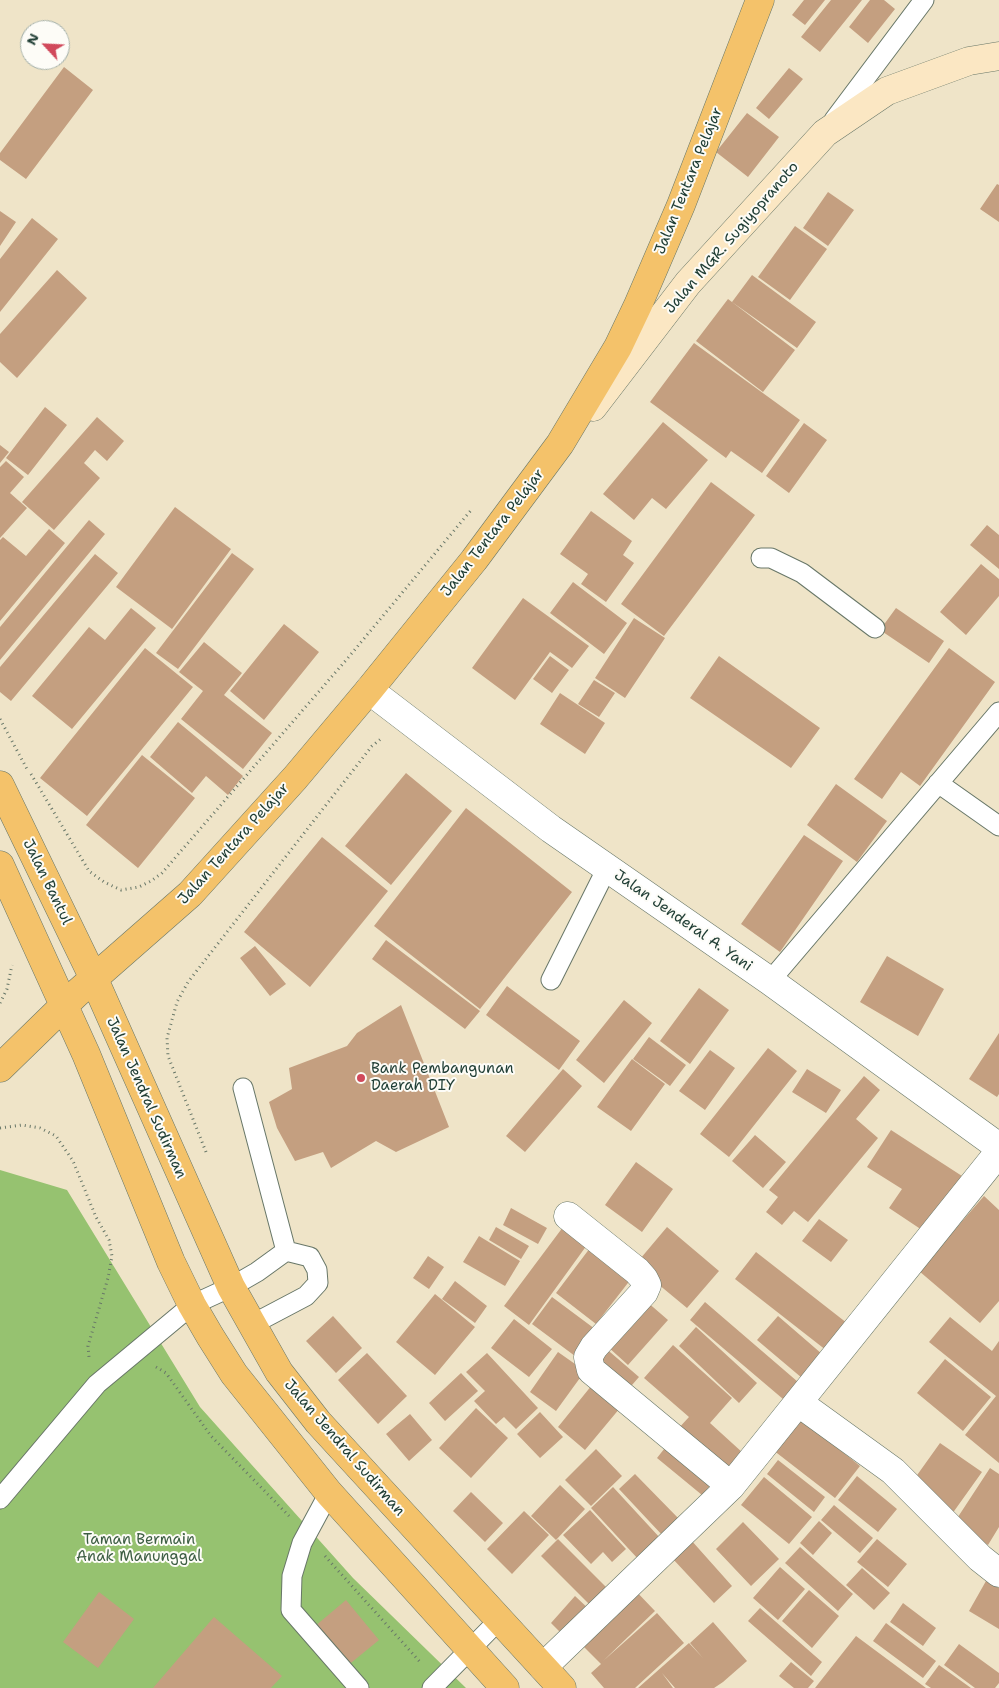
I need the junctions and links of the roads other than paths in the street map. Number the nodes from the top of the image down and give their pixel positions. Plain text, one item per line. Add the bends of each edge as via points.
1 (760, 0) edge
2 (924, 0) edge
3 (999, 56) edge
4 (825, 133) junction
5 (522, 496) junction
6 (761, 558) dead end
7 (875, 628) dead end
8 (369, 690) junction
9 (999, 712) edge
10 (938, 783) junction
11 (0, 785) edge
12 (999, 826) edge
13 (0, 865) edge
14 (607, 868) junction
15 (94, 979) junction
16 (551, 980) dead end
17 (770, 981) junction
18 (64, 1006) junction
19 (0, 1068) edge
20 (243, 1088) dead end
21 (999, 1148) edge
22 (999, 1152) edge
23 (568, 1216) dead end
24 (286, 1251) junction
25 (231, 1287) junction
26 (192, 1305) junction
27 (251, 1324) junction
28 (799, 1402) junction
29 (731, 1486) junction
30 (329, 1493) junction
31 (0, 1499) edge
32 (999, 1573) edge
33 (499, 1620) junction
34 (470, 1650) junction
35 (543, 1667) junction
36 (435, 1685) edge
37 (359, 1688) edge
38 (505, 1688) edge
39 (562, 1688) edge

1 - 5 main road, Jalan Tentara Pelajar via 681,205 634,313 588,400
2 - 4 lane
3 - 4 main road, Jalan MGR. Sugiyopranoto via 969,61 887,90
4 - 5 main road, Jalan MGR. Sugiyopranoto via 688,283
5 - 8 main road, Jalan Tentara Pelajar
6 - 7 lane via 771,558 802,572
8 - 14 street, Jalan Jenderal A. Yani
8 - 15 main road, Jalan Tentara Pelajar via 190,894
9 - 10 lane
10 - 12 lane
10 - 17 lane
11 - 15 main road, Jalan Bantul
13 - 18 main road
14 - 16 lane
14 - 17 street, Jalan Jenderal A. Yani
15 - 18 main road, Jalan Tentara Pelajar
15 - 25 main road, Jalan Jendral Sudirman
17 - 21 street, Jalan Jenderal A. Yani
18 - 19 main road, Jalan Tentara Pelajar
18 - 26 main road
20 - 24 lane
22 - 28 street
23 - 29 street via 637,1271 647,1286 594,1347 588,1357 591,1370
24 - 25 lane
24 - 27 lane via 310,1257 317,1270 318,1283 306,1296
25 - 26 lane
25 - 27 main road, Jalan Jendral Sudirman
26 - 30 main road via 234,1374
26 - 31 lane via 97,1384
27 - 33 main road, Jalan Jendral Sudirman via 279,1372 318,1422
28 - 29 street
28 - 32 street via 893,1471
29 - 35 street
30 - 34 main road
30 - 37 lane via 306,1534 292,1576 291,1610
33 - 34 lane
33 - 35 main road, Jalan Jendral Sudirman
34 - 36 lane
34 - 38 main road
35 - 39 main road, Jalan Jendral Sudirman

